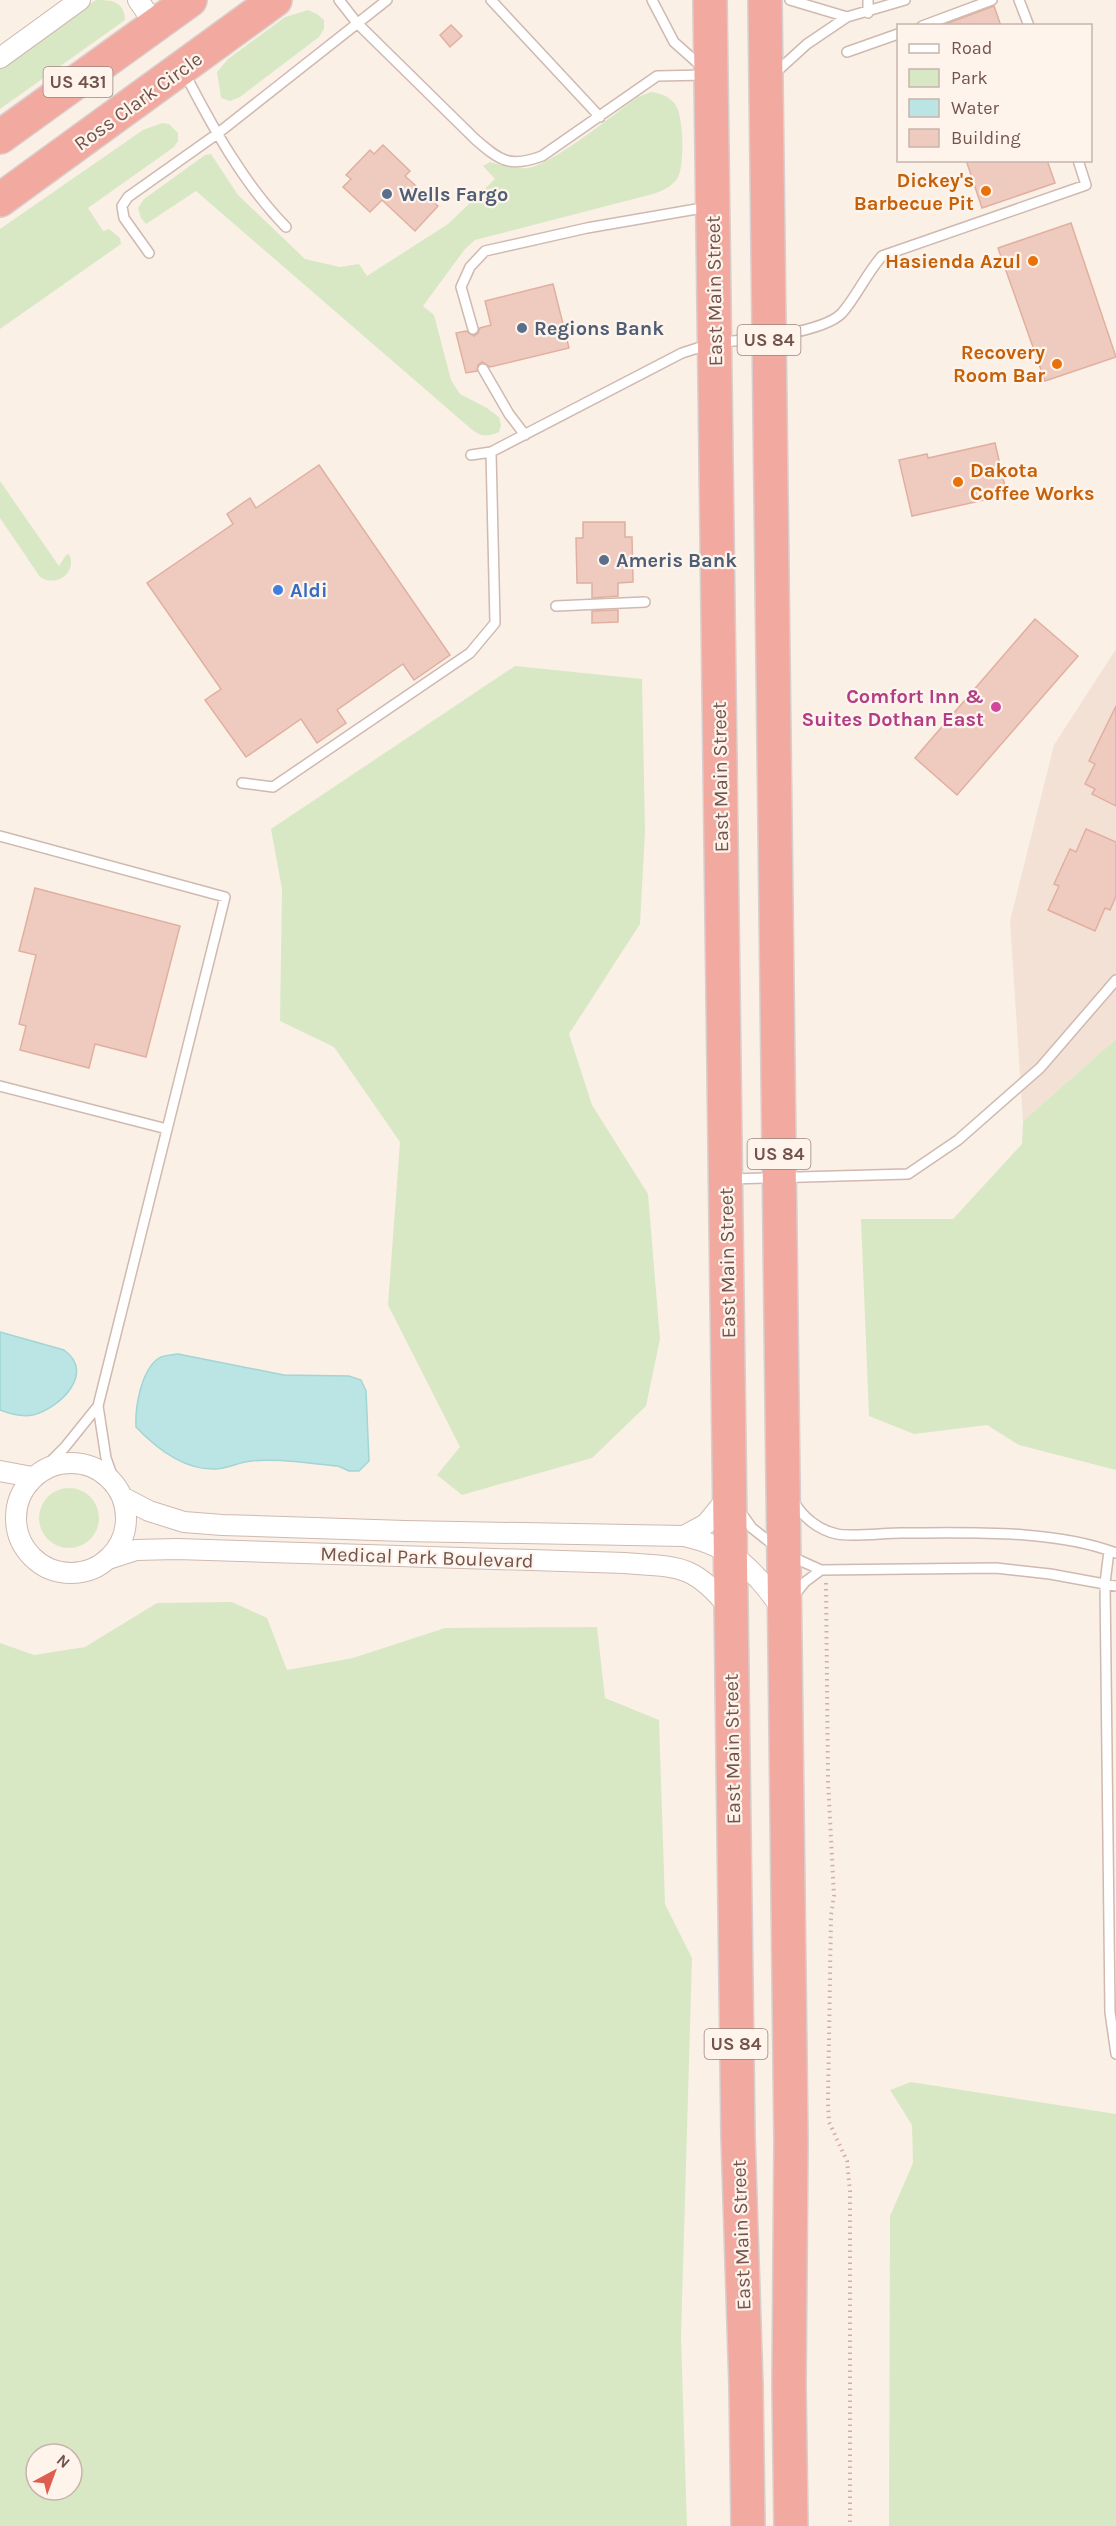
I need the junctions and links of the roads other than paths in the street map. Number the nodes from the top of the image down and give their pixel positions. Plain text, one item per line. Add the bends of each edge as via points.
1 (80, 0) edge
2 (190, 0) edge
3 (275, 0) edge
4 (339, 0) edge
5 (387, 0) edge
6 (490, 0) edge
7 (652, 0) edge
8 (710, 0) edge
9 (765, 0) edge
10 (790, 0) edge
11 (868, 0) edge
12 (905, 0) edge
13 (992, 0) edge
14 (1020, 0) edge
15 (147, 13) edge
16 (868, 13) junction
17 (847, 17) junction
18 (357, 23) junction
19 (927, 24) edge
20 (1028, 24) edge
21 (897, 34) edge
22 (847, 52) dead end
23 (0, 58) edge
24 (183, 69) junction
25 (711, 75) junction
26 (766, 81) junction
27 (600, 117) junction
28 (217, 134) junction
29 (0, 138) edge
30 (1078, 162) edge
31 (0, 200) edge
32 (713, 206) junction
33 (286, 227) dead end
34 (149, 253) dead end
35 (473, 329) dead end
36 (769, 338) junction
37 (716, 343) junction
38 (483, 369) dead end
39 (525, 435) junction
40 (491, 452) junction
41 (471, 455) dead end
42 (645, 602) dead end
43 (556, 606) dead end
44 (242, 783) dead end
45 (0, 836) edge
46 (1116, 980) edge
47 (0, 1086) edge
48 (167, 1129) junction
49 (779, 1178) junction
50 (726, 1179) junction
51 (98, 1406) junction
52 (0, 1471) edge
53 (38, 1473) junction
54 (784, 1487) junction
55 (119, 1492) junction
56 (729, 1496) junction
57 (0, 1519) edge
58 (684, 1536) junction
59 (19, 1539) junction
60 (405, 1544) junction
61 (1113, 1552) edge
62 (730, 1553) junction
63 (784, 1553) junction
64 (108, 1559) junction
65 (824, 1570) junction
66 (1106, 1583) junction
67 (1116, 1586) edge
68 (731, 1609) junction
69 (785, 1613) junction
70 (1116, 2054) edge
71 (748, 2526) edge
72 (791, 2526) edge

1 - 23 street
2 - 15 highway, US 431
3 - 24 highway, Ross Clark Circle / US 431
4 - 18 lane
5 - 18 lane
6 - 27 lane
7 - 25 lane via 674,42
8 - 25 highway, East Main Street / US 84
9 - 26 highway, US 84
10 - 17 lane
11 - 16 lane
12 - 16 lane
13 - 19 lane
14 - 20 lane
15 - 24 highway
15 - 29 highway, US 431
16 - 17 lane
17 - 26 lane via 807,44
18 - 27 lane via 475,139 492,154 508,161 523,163 542,156
18 - 28 lane
21 - 22 lane
24 - 28 lane
24 - 31 highway, Ross Clark Circle / US 431
25 - 27 lane via 657,76
25 - 32 highway, East Main Street / US 84
26 - 36 highway, US 84
28 - 33 lane
28 - 34 lane via 122,206 124,218
30 - 36 lane via 1086,185 882,256 841,315 826,323
32 - 35 lane via 485,251 470,267 461,287
32 - 37 highway, East Main Street / US 84
36 - 37 lane
36 - 49 highway, US 84
37 - 39 lane via 682,353
37 - 50 highway, East Main Street / US 84
38 - 39 lane
39 - 40 lane
40 - 41 lane
40 - 44 lane via 495,623 470,653 273,787
42 - 43 lane
45 - 48 lane via 225,897
46 - 49 lane via 1040,1068 958,1140 909,1174
47 - 48 lane
48 - 51 lane
49 - 50 lane
49 - 54 highway, US 84
50 - 56 highway, East Main Street / US 84
51 - 53 lane
51 - 55 lane via 106,1458
52 - 53 street
53 - 55 street via 62,1463 82,1464 95,1468
53 - 59 street via 21,1494 15,1513
54 - 61 lane via 800,1512 814,1524 837,1534 992,1533 1056,1539
54 - 63 highway, US 84
55 - 60 street, Medical Park Boulevard via 149,1511 184,1522
55 - 64 street via 126,1524 117,1549
56 - 58 street via 706,1524
56 - 62 highway, East Main Street / US 84
56 - 63 lane via 752,1528
57 - 59 street
58 - 60 street, Medical Park Boulevard
58 - 62 street, Medical Park Boulevard
59 - 64 street via 35,1560 59,1572 85,1572
60 - 64 street, Medical Park Boulevard via 136,1550
60 - 68 street, Medical Park Boulevard via 675,1567 701,1578
61 - 66 lane
62 - 68 highway, East Main Street / US 84
62 - 69 street, Medical Park Boulevard via 755,1573
63 - 65 lane
63 - 69 highway, US 84
65 - 66 lane via 996,1568
65 - 69 lane via 795,1595
66 - 67 lane
66 - 70 lane via 1110,2012
68 - 71 highway, East Main Street / US 84
69 - 72 highway, US 84

